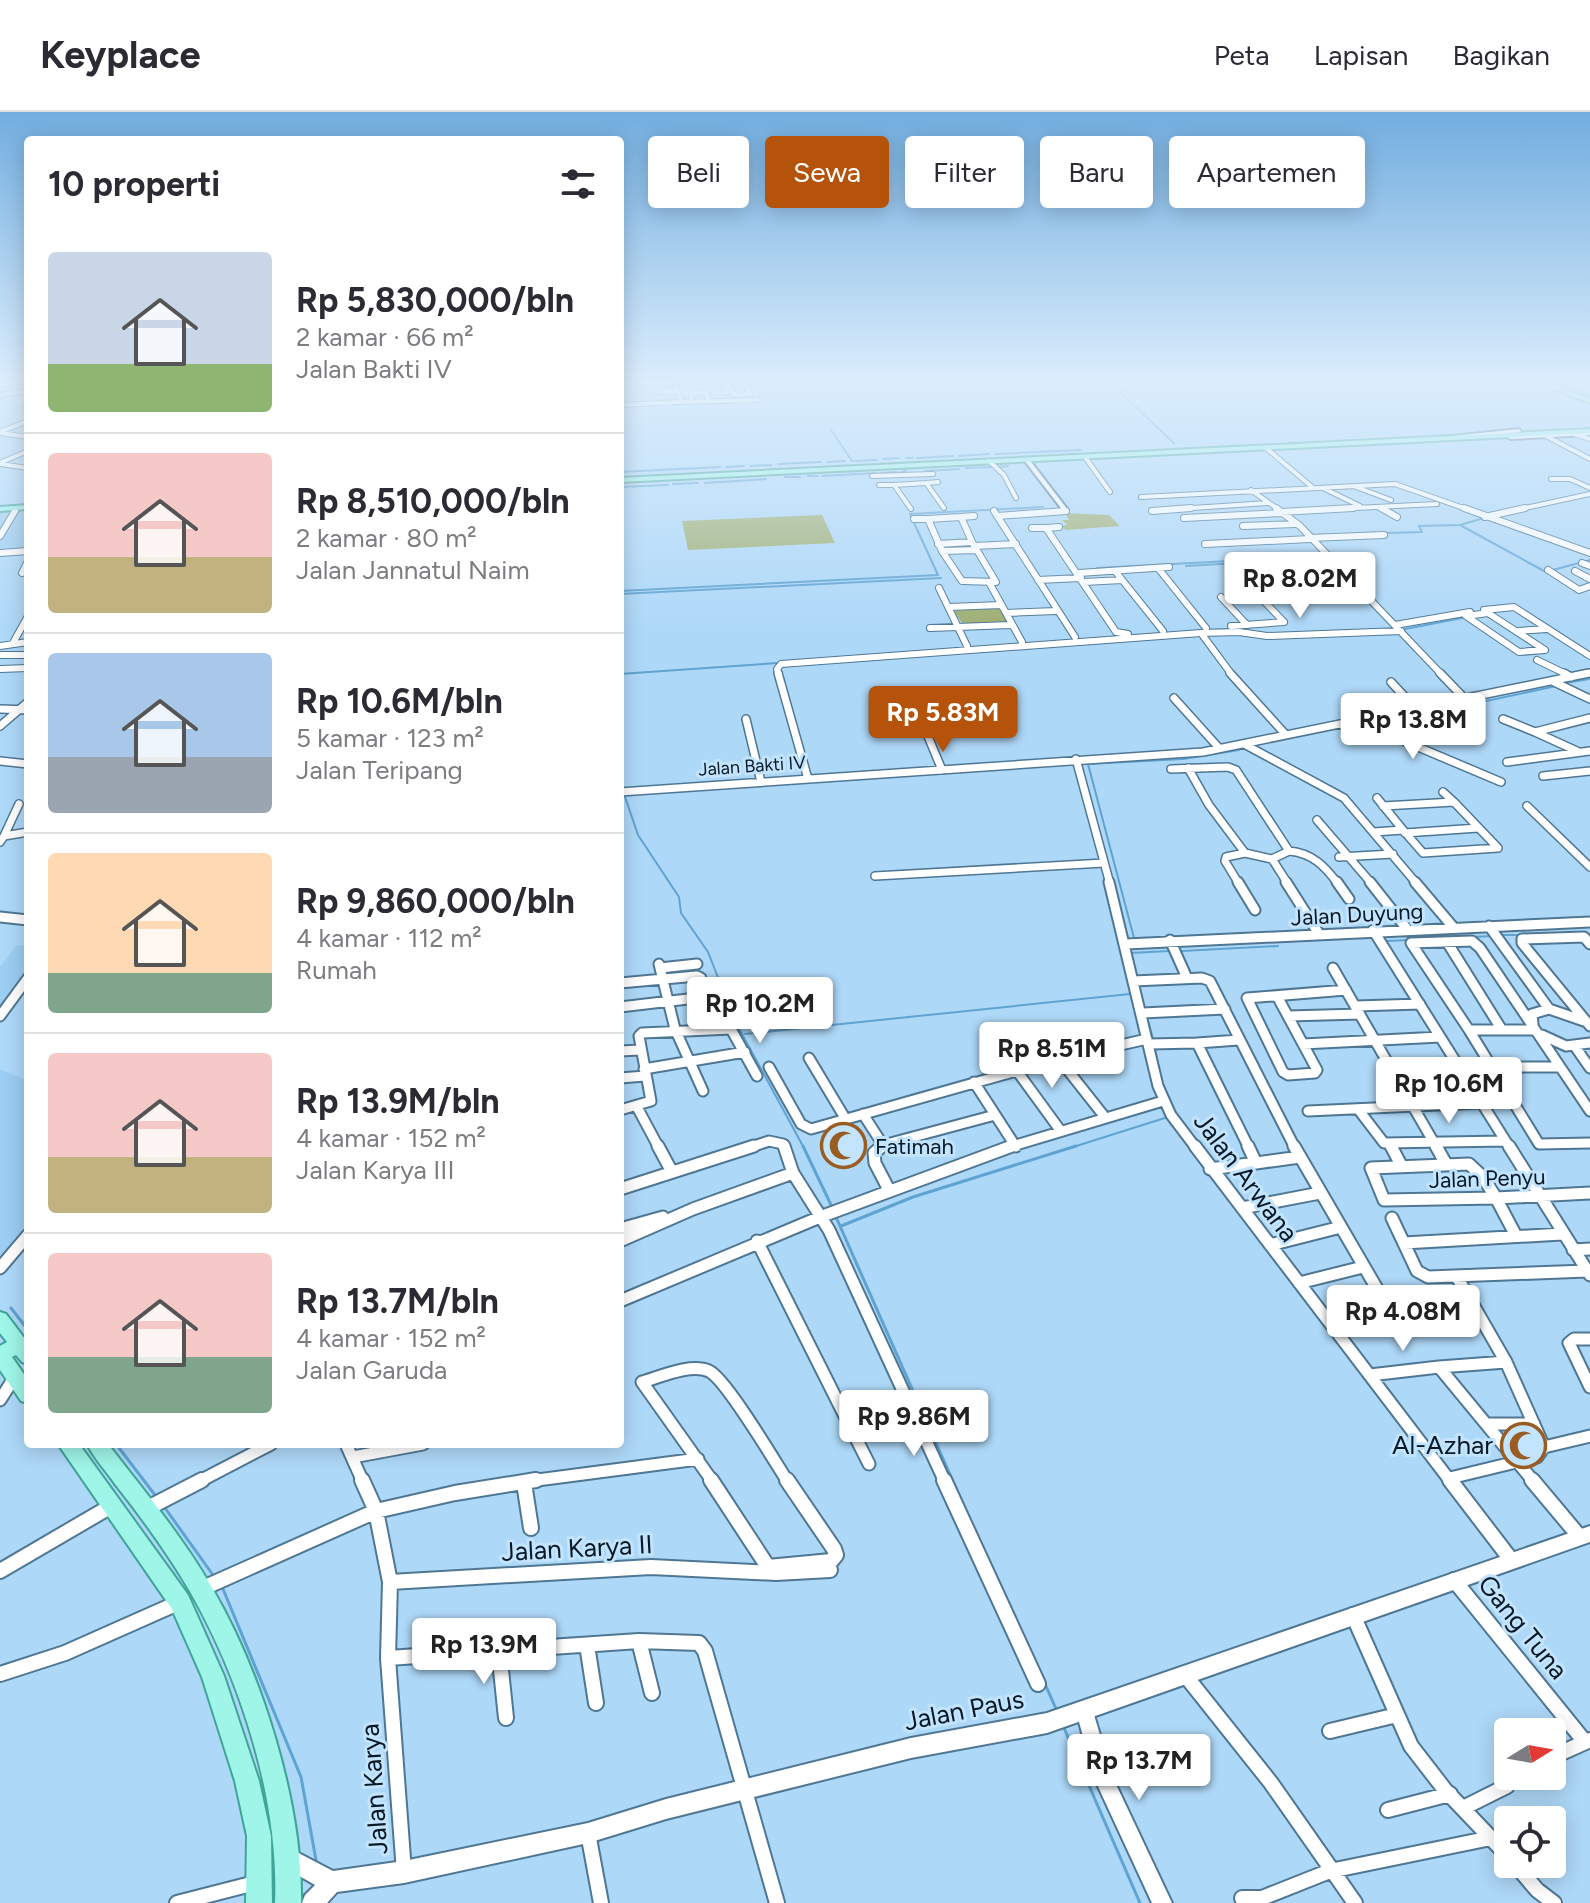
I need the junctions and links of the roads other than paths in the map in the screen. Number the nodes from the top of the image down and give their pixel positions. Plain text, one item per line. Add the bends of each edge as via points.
1 (937, 463) edge
2 (953, 463) edge
3 (991, 463) edge
4 (1029, 463) edge
5 (1089, 463) edge
6 (1283, 463) edge
7 (0, 464) edge
8 (899, 465) junction
9 (875, 466) junction
10 (24, 467) edge
11 (933, 474) dead end
12 (902, 475) junction
13 (912, 475) junction
14 (872, 476) dead end
15 (883, 476) junction
16 (624, 478) edge
17 (624, 478) edge
18 (1551, 479) dead end
19 (938, 482) dead end
20 (926, 483) junction
21 (910, 484) junction
22 (879, 485) dead end
23 (894, 485) junction
24 (1353, 486) junction
25 (1312, 487) junction
26 (1321, 488) junction
27 (1251, 490) junction
28 (1110, 492) dead end
29 (1590, 494) edge
30 (1141, 497) dead end
31 (1016, 498) dead end
32 (1391, 500) dead end
33 (1268, 503) junction
34 (1443, 503) junction
35 (1377, 507) junction
36 (944, 508) dead end
37 (1363, 508) junction
38 (24, 509) edge
39 (911, 509) dead end
40 (0, 510) edge
41 (24, 510) edge
42 (15, 511) junction
43 (1066, 511) joint
44 (1152, 511) dead end
45 (1282, 512) junction
46 (961, 516) junction
47 (974, 516) dead end
48 (1397, 517) dead end
49 (1485, 517) junction
50 (1184, 518) dead end
51 (914, 519) dead end
52 (928, 519) junction
53 (1296, 524) junction
54 (1243, 526) dead end
55 (1059, 527) dead end
56 (1032, 528) dead end
57 (1046, 528) junction
58 (1384, 535) dead end
59 (0, 536) edge
60 (1310, 538) junction
61 (938, 544) junction
62 (1016, 544) junction
63 (1205, 544) dead end
64 (974, 546) junction
65 (24, 551) edge
66 (942, 551) junction
67 (0, 553) edge
68 (1590, 553) edge
69 (1582, 563) dead end
70 (1590, 566) edge
71 (1169, 567) dead end
72 (1158, 568) junction
73 (24, 569) edge
74 (1548, 570) dead end
75 (1115, 571) junction
76 (1575, 571) dead end
77 (22, 573) dead end
78 (1081, 578) junction
79 (1590, 579) edge
80 (1038, 580) junction
81 (1122, 580) junction
82 (990, 584) dead end
83 (1590, 586) edge
84 (939, 588) dead end
85 (1579, 590) junction
86 (1259, 596) dead end
87 (1590, 596) edge
88 (1221, 597) dead end
89 (1001, 605) junction
90 (949, 607) junction
91 (1056, 611) junction
92 (1006, 613) junction
93 (24, 623) edge
94 (1011, 625) junction
95 (1247, 625) junction
96 (960, 627) junction
97 (930, 628) dead end
98 (1398, 628) junction
99 (1547, 629) junction
100 (1163, 631) junction
101 (1204, 631) junction
102 (1518, 631) junction
103 (1075, 637) dead end
104 (24, 642) edge
105 (1022, 642) dead end
106 (13, 643) junction
107 (0, 646) edge
108 (967, 646) dead end
109 (0, 655) edge
110 (24, 655) edge
111 (1590, 656) edge
112 (1537, 660) dead end
113 (24, 668) edge
114 (0, 669) edge
115 (1589, 675) edge
116 (1571, 677) junction
117 (1552, 681) junction
118 (1391, 682) dead end
119 (1174, 698) dead end
120 (1465, 699) junction
121 (1590, 699) edge
122 (24, 705) edge
123 (0, 709) edge
124 (18, 710) junction
125 (24, 710) edge
126 (1417, 710) junction
127 (918, 712) dead end
128 (1590, 718) edge
129 (746, 719) dead end
130 (1503, 719) dead end
131 (1341, 724) junction
132 (0, 725) edge
133 (1535, 732) junction
134 (1286, 735) junction
135 (1244, 744) junction
136 (1219, 748) junction
137 (1587, 753) edge
138 (1076, 759) junction
139 (0, 761) edge
140 (1507, 762) dead end
141 (24, 764) edge
142 (1188, 768) junction
143 (1171, 769) dead end
144 (942, 770) junction
145 (1590, 771) edge
146 (1543, 776) dead end
147 (808, 779) junction
148 (761, 782) junction
149 (1501, 782) dead end
150 (624, 792) edge
151 (1443, 792) dead end
152 (1377, 798) dead end
153 (1454, 802) junction
154 (19, 804) dead end
155 (1383, 806) junction
156 (1527, 806) dead end
157 (1317, 820) dead end
158 (1476, 826) junction
159 (1404, 831) junction
160 (24, 833) edge
161 (1376, 834) junction
162 (2, 839) edge
163 (1289, 851) junction
164 (1245, 853) junction
165 (1393, 854) junction
166 (1339, 857) dead end
167 (1351, 857) junction
168 (1586, 857) edge
169 (1272, 859) junction
170 (1104, 863) junction
171 (1590, 867) edge
172 (875, 876) dead end
173 (1349, 899) dead end
174 (1255, 910) dead end
175 (0, 917) edge
176 (24, 920) edge
177 (1590, 922) edge
178 (1453, 927) junction
179 (1407, 929) junction
180 (1373, 930) junction
181 (1494, 931) junction
182 (1319, 934) junction
183 (1170, 940) junction
184 (1447, 942) junction
185 (1126, 944) junction
186 (1590, 944) edge
187 (697, 964) dead end
188 (1333, 968) dead end
189 (1187, 978) junction
190 (663, 979) junction
191 (1133, 981) junction
192 (24, 983) edge
193 (624, 983) edge
194 (1346, 990) junction
195 (1277, 996) junction
196 (668, 1002) junction
197 (1420, 1004) junction
198 (624, 1007) edge
199 (1225, 1009) junction
200 (1549, 1009) junction
201 (1358, 1010) junction
202 (1143, 1013) junction
203 (0, 1016) edge
204 (1288, 1016) junction
205 (675, 1029) junction
206 (1469, 1030) junction
207 (1502, 1030) junction
208 (1535, 1030) junction
209 (1440, 1037) junction
210 (1239, 1040) junction
211 (1376, 1040) junction
212 (1148, 1042) junction
213 (1197, 1043) junction
214 (1590, 1043) edge
215 (1303, 1044) junction
216 (1576, 1048) junction
217 (640, 1050) junction
218 (624, 1051) edge
219 (745, 1052) junction
220 (809, 1058) dead end
221 (1059, 1059) junction
222 (687, 1061) junction
223 (769, 1067) dead end
224 (1492, 1067) junction
225 (1560, 1067) junction
226 (1459, 1068) junction
227 (1590, 1068) edge
228 (1017, 1071) junction
229 (644, 1072) junction
230 (1392, 1074) junction
231 (757, 1076) dead end
232 (624, 1077) edge
233 (974, 1082) junction
234 (703, 1091) dead end
235 (1163, 1101) junction
236 (1482, 1103) junction
237 (1412, 1106) junction
238 (637, 1107) junction
239 (624, 1109) edge
240 (1358, 1109) junction
241 (1308, 1111) dead end
242 (1590, 1111) edge
243 (863, 1114) junction
244 (995, 1115) junction
245 (1104, 1116) junction
246 (845, 1118) junction
247 (1060, 1130) junction
248 (1505, 1141) junction
249 (1433, 1142) junction
250 (1390, 1143) junction
251 (1590, 1143) edge
252 (883, 1145) junction
253 (1016, 1147) junction
254 (1300, 1157) junction
255 (1256, 1163) junction
256 (1446, 1164) junction
257 (1401, 1165) junction
258 (1210, 1169) junction
259 (672, 1172) junction
260 (793, 1173) junction
261 (624, 1188) edge
262 (888, 1188) junction
263 (1320, 1193) junction
264 (1590, 1193) edge
265 (1540, 1197) junction
266 (1494, 1198) junction
267 (1242, 1208) junction
268 (693, 1209) junction
269 (822, 1214) junction
270 (1392, 1218) dead end
271 (1341, 1227) junction
272 (624, 1228) edge
273 (1514, 1232) dead end
274 (1562, 1234) junction
275 (624, 1239) edge
276 (24, 1240) edge
277 (757, 1241) junction
278 (1404, 1243) junction
279 (1270, 1245) junction
280 (1590, 1249) edge
281 (1573, 1250) junction
282 (1363, 1267) junction
283 (0, 1268) edge
284 (1589, 1273) edge
285 (1457, 1277) junction
286 (1299, 1283) junction
287 (624, 1299) edge
288 (1479, 1316) junction
289 (1394, 1318) junction
290 (0, 1319) edge
291 (1333, 1327) junction
292 (1590, 1339) edge
293 (23, 1351) edge
294 (0, 1355) edge
295 (1506, 1362) junction
296 (1439, 1367) junction
297 (1370, 1375) junction
298 (14, 1378) junction
299 (1590, 1387) edge
300 (24, 1390) edge
301 (0, 1400) edge
302 (1486, 1424) junction
303 (1534, 1424) junction
304 (1590, 1436) edge
305 (1544, 1447) junction
306 (71, 1448) edge
307 (100, 1448) edge
308 (263, 1448) edge
309 (381, 1448) edge
310 (349, 1451) edge
311 (698, 1459) junction
312 (1516, 1460) junction
313 (869, 1464) dead end
314 (1450, 1478) junction
315 (524, 1483) junction
316 (113, 1505) junction
317 (146, 1509) junction
318 (376, 1511) junction
319 (531, 1528) dead end
320 (1584, 1535) edge
321 (1512, 1561) junction
322 (830, 1570) dead end
323 (0, 1571) edge
324 (1454, 1580) junction
325 (390, 1582) junction
326 (201, 1589) junction
327 (180, 1602) junction
328 (1353, 1615) junction
329 (639, 1641) junction
330 (587, 1645) junction
331 (499, 1651) junction
332 (388, 1658) junction
333 (0, 1674) edge
334 (1185, 1675) junction
335 (1038, 1684) dead end
336 (652, 1693) dead end
337 (596, 1703) dead end
338 (1081, 1712) junction
339 (1397, 1715) junction
340 (506, 1718) dead end
341 (1330, 1731) dead end
342 (1588, 1741) edge
343 (1566, 1751) edge
344 (743, 1789) junction
345 (1499, 1790) edge
346 (1450, 1794) junction
347 (1463, 1808) junction
348 (1388, 1810) dead end
349 (588, 1833) junction
350 (1491, 1838) junction
351 (1494, 1841) edge
352 (289, 1859) junction
353 (1330, 1871) junction
354 (404, 1872) junction
355 (1528, 1878) edge
356 (332, 1882) junction
357 (259, 1893) edge
358 (1242, 1898) dead end
359 (177, 1903) edge
360 (288, 1903) edge
361 (313, 1903) edge
362 (601, 1903) edge
363 (777, 1903) edge
364 (1162, 1903) edge
365 (1355, 1903) edge
366 (1554, 1903) edge

1 - 16 main road
2 - 8 main road
3 - 31 street
4 - 43 street
5 - 28 street
6 - 25 street
7 - 10 street
8 - 9 main road
8 - 12 street
8 - 13 street
9 - 15 street
9 - 17 main road
11 - 13 street
12 - 13 street
12 - 15 street
12 - 21 street
14 - 15 street
18 - 29 street via 1570,479
19 - 20 street
20 - 21 street
20 - 36 street
21 - 23 street
22 - 23 street
23 - 39 street
24 - 26 street
24 - 32 street
24 - 34 street via 1395,484
25 - 26 street
25 - 27 street
26 - 37 street
27 - 30 street
27 - 33 street
29 - 49 street
33 - 44 street
33 - 45 street
34 - 35 street
34 - 49 street
35 - 37 street
35 - 48 street
37 - 45 street
38 - 40 main road
40 - 42 main road
41 - 42 main road
42 - 59 street
43 - 62 street via 996,514
45 - 50 street
45 - 53 street
46 - 47 street
46 - 52 street
46 - 64 street
49 - 68 street
51 - 52 street
52 - 61 street
53 - 54 street
53 - 60 street
55 - 57 street
56 - 57 street
57 - 78 street
58 - 60 street
60 - 63 street
60 - 98 street
61 - 64 street
61 - 66 street
62 - 64 street
62 - 80 street
64 - 66 street
64 - 66 street via 996,582 963,582
65 - 67 street
69 - 70 street
71 - 72 street
72 - 75 street
72 - 101 street
73 - 77 street
74 - 85 street
75 - 78 street
75 - 81 street
76 - 79 street
78 - 80 street
78 - 81 street
78 - 100 street via 1117,634
80 - 91 street
81 - 100 street
82 - 89 street
83 - 85 street
84 - 90 street
85 - 87 street
86 - 95 street via 1284,622
88 - 95 street
89 - 90 street
89 - 92 street
90 - 96 street
91 - 92 street
91 - 103 street
92 - 94 street
93 - 106 street
94 - 96 street
94 - 105 street
95 - 101 street
96 - 97 street
96 - 108 street
98 - 99 street via 1507,606
98 - 101 street via 1267,636
98 - 120 street
99 - 102 street
99 - 111 street
100 - 101 street
101 - 134 street via 1231,674
101 - 147 street via 781,664 777,669
102 - 102 street via 1488,613 1466,616 1519,652 1545,651
104 - 106 street
106 - 107 street
109 - 110 street
112 - 116 street
113 - 114 street
115 - 116 street, Jalan Bakti IV
116 - 117 street, Jalan Bakti IV
117 - 120 street, Jalan Bakti IV
117 - 121 street
118 - 126 street
119 - 136 street
120 - 126 street, Jalan Bakti IV
122 - 124 street
123 - 124 street
124 - 125 street
124 - 132 street
126 - 131 street, Jalan Bakti IV
127 - 144 street
128 - 133 street
129 - 148 street
130 - 133 street
131 - 134 street, Jalan Bakti IV
131 - 149 street via 1360,737 1391,735
133 - 137 street
134 - 135 street, Jalan Bakti IV
135 - 136 street, Jalan Bakti IV
135 - 161 street via 1344,798
136 - 138 street, Jalan Bakti IV
137 - 140 street
138 - 144 street, Jalan Bakti IV
138 - 170 street, Jalan Arwana
139 - 141 street
142 - 143 street
142 - 163 street via 1236,770
142 - 164 street
144 - 147 street, Jalan Bakti IV
145 - 146 street
147 - 148 street, Jalan Bakti IV
148 - 150 street, Jalan Bakti IV
151 - 153 street
152 - 155 street
153 - 155 street
153 - 158 street
154 - 162 street
155 - 159 street
156 - 168 street
157 - 167 street
158 - 159 street
158 - 159 street via 1498,848 1423,853
159 - 161 street
160 - 162 street
161 - 165 street
163 - 169 street
163 - 173 street via 1319,861
164 - 169 street
164 - 174 street via 1225,861
165 - 167 street
165 - 178 street
166 - 167 street
167 - 179 street
168 - 171 street
169 - 182 street
170 - 172 street
170 - 185 street, Jalan Arwana
175 - 176 street
177 - 181 street, Jalan Duyung
178 - 179 street, Jalan Duyung
178 - 181 street, Jalan Duyung
179 - 180 street, Jalan Duyung
180 - 182 street, Jalan Duyung
180 - 197 street
181 - 200 street
182 - 183 street, Jalan Duyung
183 - 185 street, Jalan Duyung
183 - 189 street
184 - 206 street via 1411,943
184 - 207 street
184 - 208 street via 1472,941 1480,948
185 - 191 street, Jalan Arwana
186 - 200 street via 1584,937 1522,939 1590,1026
187 - 190 street via 659,966
188 - 194 street
189 - 191 street
189 - 199 street via 1209,980
190 - 193 street
190 - 196 street
190 - 196 street via 701,978 704,999
191 - 202 street, Jalan Arwana
192 - 203 street
194 - 195 street
194 - 201 street
195 - 204 street
195 - 215 street via 1247,999 1285,1074 1316,1072
196 - 198 street
196 - 205 street
197 - 201 street
197 - 209 street
199 - 202 street
199 - 210 street
200 - 208 street via 1532,1014
201 - 204 street
201 - 211 street
202 - 212 street, Jalan Arwana
204 - 215 street
205 - 217 street via 642,1033
205 - 219 street via 728,1029
205 - 222 street
206 - 207 street
206 - 224 street
207 - 208 street
208 - 216 street
208 - 225 street
209 - 211 street
209 - 226 street
210 - 213 street
210 - 254 street
211 - 215 street
211 - 230 street
212 - 213 street
212 - 221 street
212 - 235 street, Jalan Arwana
213 - 255 street
214 - 216 street
216 - 227 street
217 - 218 street
217 - 229 street
219 - 222 street
219 - 231 street
220 - 246 street
221 - 228 street
221 - 245 street
222 - 229 street
222 - 234 street
223 - 246 street via 803,1126 814,1128
224 - 225 street
224 - 251 street via 1539,1144
225 - 242 street
226 - 230 street
226 - 236 street
228 - 233 street
228 - 247 street
229 - 232 street
229 - 238 street via 651,1101
230 - 237 street
233 - 243 street
233 - 244 street
235 - 245 street
235 - 258 street, Jalan Arwana
236 - 237 street
236 - 248 street
237 - 240 street
237 - 249 street
238 - 239 street
238 - 259 street
240 - 241 street
240 - 250 street via 1380,1141
243 - 246 street
243 - 252 street
244 - 252 street
244 - 253 street
245 - 247 street
247 - 253 street
248 - 249 street
248 - 265 street
249 - 250 street
249 - 256 street
250 - 257 street
252 - 262 street via 873,1160
253 - 262 street
254 - 255 street
254 - 263 street
255 - 258 street
256 - 257 street
256 - 266 street via 1474,1167
257 - 266 street, Jalan Penyu via 1371,1168 1384,1200
258 - 267 street, Jalan Arwana
259 - 260 street via 774,1140 783,1144
259 - 261 street
260 - 268 street
260 - 269 street
262 - 269 street
263 - 267 street
263 - 271 street
264 - 265 street, Jalan Penyu
265 - 266 street, Jalan Penyu
265 - 274 street
266 - 273 street
267 - 279 street, Jalan Arwana
268 - 272 street
268 - 275 street
269 - 277 street
269 - 335 street
270 - 278 street
271 - 279 street
271 - 282 street
274 - 278 street
274 - 281 street
276 - 283 street
277 - 287 street
277 - 313 street
278 - 285 street via 1420,1274
279 - 286 street, Jalan Arwana
280 - 281 street
281 - 284 street
282 - 286 street
282 - 289 street
284 - 285 street
285 - 288 street
286 - 291 street, Jalan Arwana
288 - 289 street
288 - 295 street
289 - 291 street
290 - 293 main road
291 - 297 street, Jalan Arwana
292 - 299 street via 1569,1343
293 - 294 main road
294 - 298 main road
295 - 296 street
295 - 303 street
296 - 297 street
296 - 302 street
297 - 314 street, Jalan Arwana
298 - 300 main road
298 - 301 street
302 - 303 street
302 - 312 street
303 - 305 street
304 - 305 street
305 - 312 street via 1537,1457
306 - 316 main road
307 - 317 main road
308 - 317 street
309 - 310 street
310 - 318 street, Jalan Karya
311 - 311 street via 768,1567 834,1558 834,1549 712,1373 691,1369 642,1382
311 - 315 street
312 - 314 street
312 - 320 street
314 - 321 street, Jalan Arwana
315 - 318 street
315 - 319 street
316 - 323 street
316 - 327 main road
317 - 326 main road
318 - 325 street, Jalan Karya
318 - 326 street
320 - 321 main road, Jalan Paus
321 - 324 main road, Jalan Paus
322 - 325 street, Jalan Karya II via 651,1567
324 - 328 main road, Jalan Paus
324 - 342 street, Gang Tuna
325 - 332 street, Jalan Karya
326 - 352 main road via 252,1703 282,1807
327 - 333 street via 65,1653
327 - 357 main road via 213,1676 247,1781 259,1836
328 - 334 main road, Jalan Paus
328 - 339 street
329 - 330 street
329 - 336 street
329 - 344 street via 702,1645
330 - 331 street
330 - 337 street
331 - 332 street
331 - 340 street
332 - 354 street, Jalan Karya
334 - 338 main road, Jalan Paus
334 - 353 street via 1271,1783
338 - 344 main road, Jalan Paus
338 - 364 street via 1104,1780
339 - 341 street
339 - 346 street via 1411,1746
342 - 343 street
344 - 349 main road, Jalan Paus
344 - 363 street
345 - 347 street
346 - 347 street
346 - 348 street
347 - 350 street
349 - 354 main road, Jalan Paus
349 - 362 street
350 - 351 street
350 - 353 street
352 - 356 main road
352 - 360 main road
353 - 358 street via 1262,1898
353 - 365 street
354 - 356 main road, Jalan Paus
355 - 366 street
356 - 361 main road
357 - 359 street

